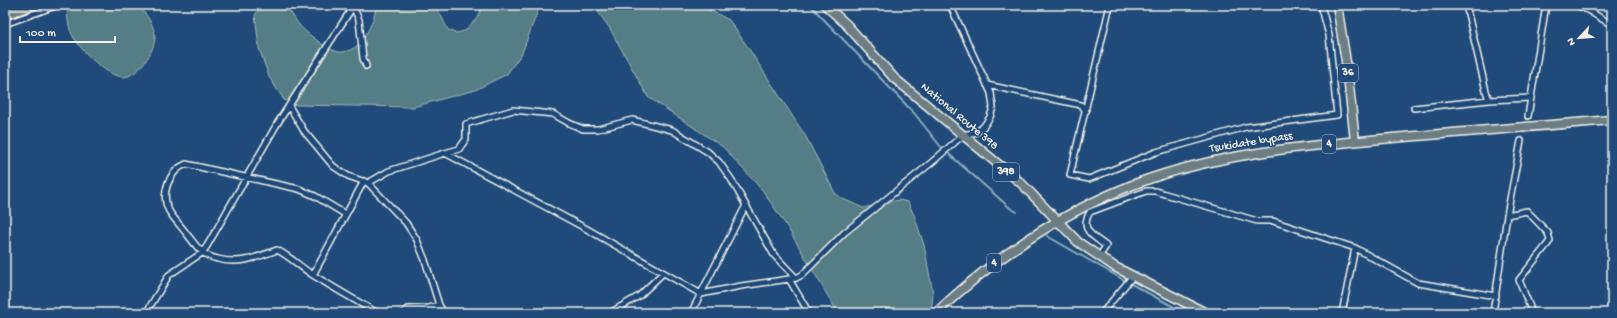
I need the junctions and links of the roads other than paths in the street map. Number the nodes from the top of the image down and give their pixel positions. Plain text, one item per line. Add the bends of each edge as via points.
1 (25, 5) edge
2 (32, 5) edge
3 (58, 5) edge
4 (245, 5) edge
5 (249, 5) edge
6 (825, 5) edge
7 (950, 5) edge
8 (1110, 5) edge
9 (1321, 5) edge
10 (1337, 5) edge
11 (1466, 5) edge
12 (1546, 5) edge
13 (1577, 5) edge
14 (353, 6) edge
15 (5, 13) edge
16 (5, 24) edge
17 (1612, 25) edge
18 (366, 66) dead end
19 (987, 85) junction
20 (1531, 98) junction
21 (1489, 100) junction
22 (288, 106) junction
23 (1414, 108) dead end
24 (1086, 111) junction
25 (1528, 116) tunnel mouth
26 (1612, 120) edge
27 (963, 135) junction
28 (1355, 141) junction
29 (1521, 141) tunnel mouth
30 (445, 152) junction
31 (246, 177) junction
32 (366, 182) junction
33 (746, 205) junction
34 (345, 214) junction
35 (1507, 215) junction
36 (1058, 221) junction
37 (1355, 248) junction
38 (202, 253) junction
39 (1099, 257) junction
40 (663, 272) junction
41 (313, 275) junction
42 (796, 278) junction
43 (789, 279) junction
44 (1131, 279) junction
45 (701, 294) junction
46 (1496, 296) junction
47 (439, 305) junction
48 (146, 313) edge
49 (377, 313) edge
50 (403, 313) edge
51 (444, 313) edge
52 (610, 313) edge
53 (691, 313) edge
54 (809, 313) edge
55 (936, 313) edge
56 (1102, 313) edge
57 (1206, 313) edge
58 (1342, 313) edge
59 (1493, 313) edge
60 (1531, 313) edge

1 - 15 highway
2 - 15 highway
3 - 16 street
4 - 5 street
6 - 27 main road, National Route 398 / 398 via 846,24 894,78
7 - 19 street
8 - 24 street
9 - 24 street via 1328,36 1337,115 1283,121 1232,131 1156,152 1089,179 1070,175
10 - 28 main road, 36
11 - 21 street
12 - 20 street
13 - 17 street
14 - 18 street via 359,20
14 - 22 street
19 - 24 street via 1082,105
19 - 27 street via 993,107 990,117 977,132
20 - 21 street
20 - 25 street
21 - 23 street
22 - 31 street
22 - 32 street via 304,131 333,166 348,176
26 - 28 main road, Tsukidate bypass / 4
27 - 36 main road, National Route 398 / 398 via 1022,183
27 - 42 street via 844,233
28 - 36 main road, Tsukidate bypass / 4 via 1267,152 1197,165 1135,184
29 - 35 street
30 - 32 street
30 - 33 street via 459,149 466,139 466,124 513,110 553,114 582,129 598,130 632,120 672,130 708,152 719,162
30 - 40 street
31 - 34 street via 299,189
31 - 38 street
31 - 38 street via 186,164 171,175 166,195 169,211
32 - 34 street
32 - 47 street via 406,223 417,240
33 - 42 street via 774,255
33 - 45 street
34 - 41 street
35 - 46 street
35 - 60 street via 1527,212 1548,233 1550,241 1519,280
36 - 39 main road, National Route 398 / 398 via 1078,242
36 - 55 main road, Tsukidate bypass / 4 via 975,277
37 - 39 street via 1273,221 1257,221 1155,191 1146,191 1090,212 1085,220 1086,229 1106,246
37 - 46 street via 1418,283
37 - 58 street
38 - 41 street via 233,262 249,260 278,250
38 - 48 street via 169,275
39 - 44 main road, National Route 398 / 398
40 - 45 street
40 - 52 street via 638,296
41 - 49 street
42 - 43 street
43 - 45 street
43 - 54 street
44 - 56 street
44 - 57 main road, National Route 398 / 398
45 - 53 street
46 - 59 street
47 - 50 street via 408,309
47 - 51 street

